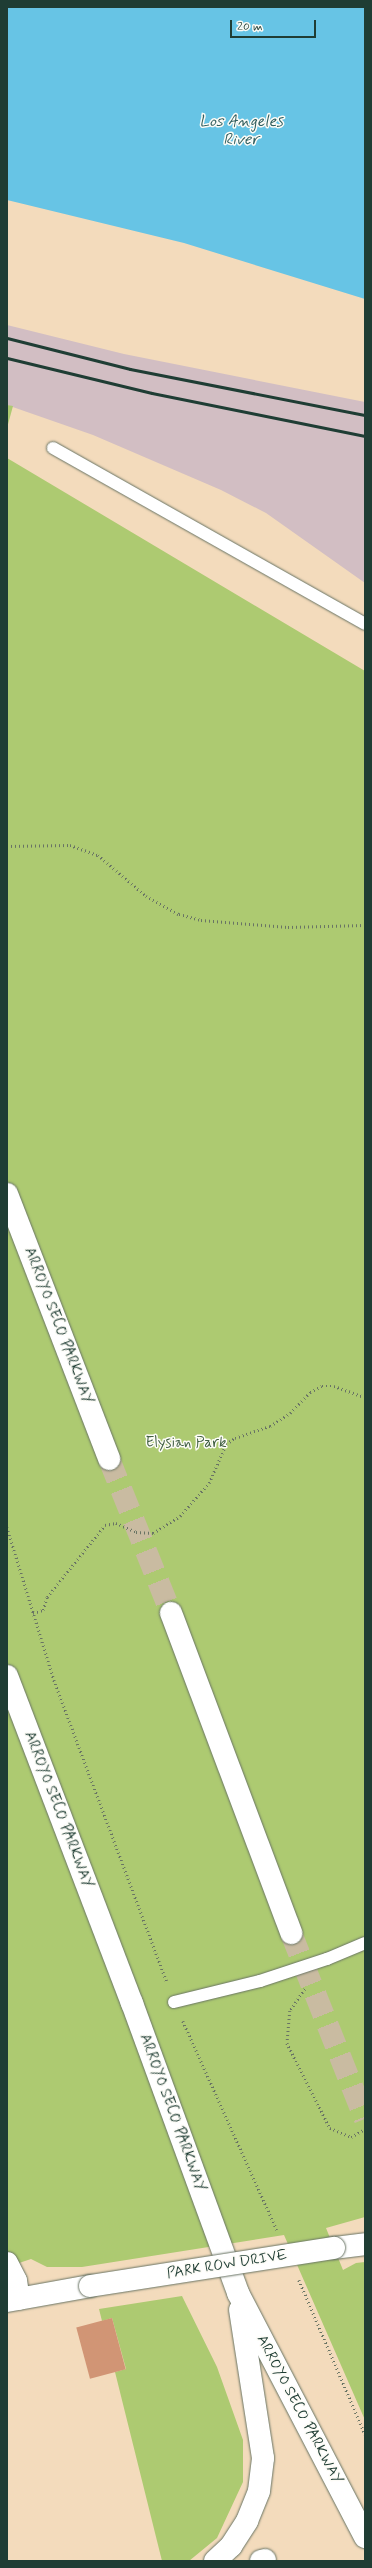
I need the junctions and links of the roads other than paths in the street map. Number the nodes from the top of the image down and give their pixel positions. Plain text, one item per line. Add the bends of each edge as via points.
1 (53, 448) dead end
2 (365, 624) edge
3 (7, 1194) edge
4 (109, 1458) tunnel mouth
5 (171, 1613) tunnel mouth
6 (7, 1676) edge
7 (291, 1933) tunnel mouth
8 (365, 1943) edge
9 (174, 2002) dead end
10 (365, 2244) edge
11 (7, 2263) edge
12 (238, 2293) junction
13 (13, 2300) edge
14 (365, 2538) edge
15 (215, 2561) edge

1 - 2 lane
3 - 4 main road, ARROYO SECO PARKWAY
5 - 7 main road
6 - 12 main road, ARROYO SECO PARKWAY via 132,2003
8 - 9 lane via 327,1959 227,1991
10 - 13 main road, PARK ROW DRIVE, bridge
11 - 13 main road via 16,2281
12 - 14 main road, ARROYO SECO PARKWAY
12 - 15 main road via 263,2458 259,2491 247,2521 230,2546

